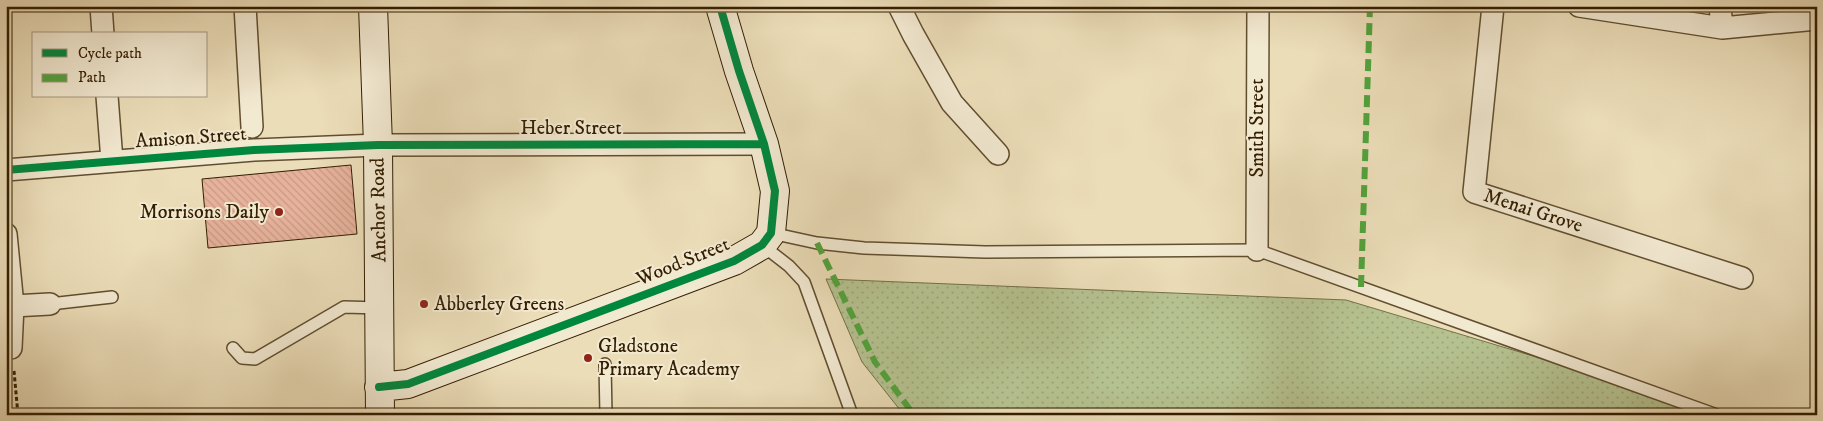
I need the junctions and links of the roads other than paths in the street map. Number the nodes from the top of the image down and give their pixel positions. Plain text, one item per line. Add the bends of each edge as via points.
1 (101, 6) edge
2 (245, 6) edge
3 (373, 6) edge
4 (720, 6) edge
5 (899, 6) edge
6 (1258, 6) edge
7 (1494, 6) edge
8 (1578, 6) edge
9 (1720, 6) edge
10 (1817, 19) edge
11 (1722, 28) junction
12 (103, 32) edge
13 (107, 98) edge
14 (252, 127) dead end
15 (764, 144) junction
16 (378, 145) junction
17 (998, 154) dead end
18 (112, 161) junction
19 (6, 170) edge
20 (6, 234) edge
21 (767, 239) junction
22 (1257, 250) junction
23 (1742, 278) dead end
24 (112, 297) dead end
25 (50, 304) joint
26 (13, 306) junction
27 (380, 308) junction
28 (11, 348) road end
29 (233, 348) dead end
30 (605, 364) dead end
31 (379, 387) junction
32 (380, 415) edge
33 (606, 415) edge
34 (852, 415) edge
35 (1717, 415) edge

1 - 12 street
2 - 14 street
3 - 16 street, Anchor Road
4 - 15 street
5 - 17 street via 952,103
6 - 22 street, Smith Street
7 - 23 street, Menai Grove via 1474,192
8 - 11 street
9 - 11 street
10 - 11 street
13 - 18 street
15 - 16 street, Heber Street
15 - 21 street via 775,191
16 - 18 street, Amison Street
16 - 27 street, Anchor Road
18 - 19 street, Amison Street
20 - 26 street
21 - 22 lane via 864,248 976,252
21 - 31 street, Wood Street via 734,261 408,384
21 - 34 lane via 804,282
22 - 35 lane
24 - 25 lane
25 - 26 street
26 - 28 street
27 - 29 lane via 344,307 255,359 242,358
27 - 31 street, Anchor Road
30 - 33 lane
31 - 32 street, Anchor Road

